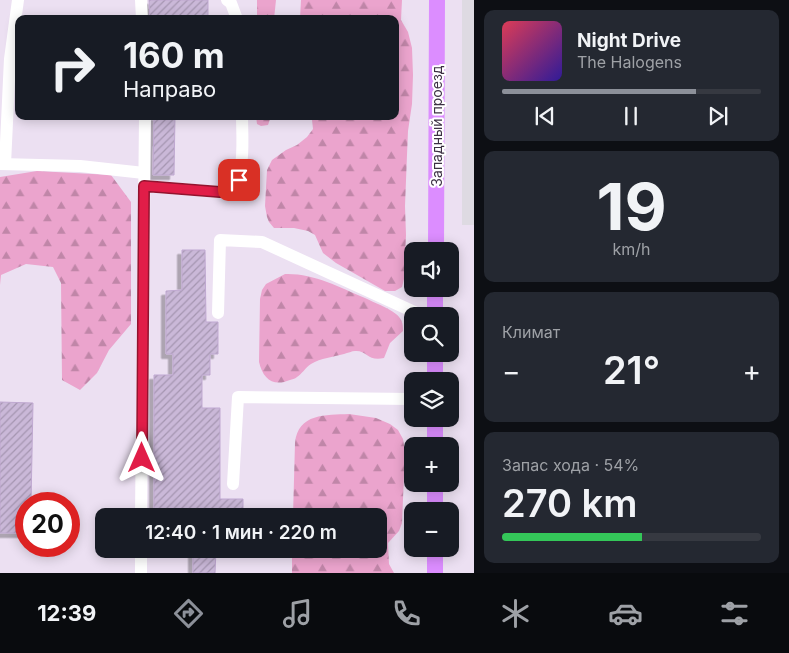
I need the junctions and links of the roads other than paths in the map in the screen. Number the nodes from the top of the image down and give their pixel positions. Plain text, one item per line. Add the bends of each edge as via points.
1 (18, 0) edge
2 (141, 0) edge
3 (227, 0) edge
4 (437, 0) edge
5 (142, 15) edge
6 (236, 15) edge
7 (5, 59) edge
8 (145, 120) edge
9 (242, 120) edge
10 (2, 164) edge
11 (144, 173) junction
12 (144, 186) junction
13 (436, 242) edge
14 (404, 308) edge
15 (218, 313) dead end
16 (404, 399) edge
17 (233, 484) dead end
18 (141, 508) edge
19 (435, 557) edge
20 (141, 558) edge
21 (141, 573) edge
22 (434, 573) edge

1 - 7 lane
2 - 5 lane
3 - 6 lane
4 - 13 main road, Западный проезд
7 - 10 lane
8 - 11 lane
9 - 12 lane via 242,167 239,180 231,189 220,192
10 - 11 lane via 80,166
11 - 12 lane
12 - 18 lane
14 - 15 lane via 262,242 220,240
16 - 17 lane via 238,397
19 - 22 main road
20 - 21 lane

